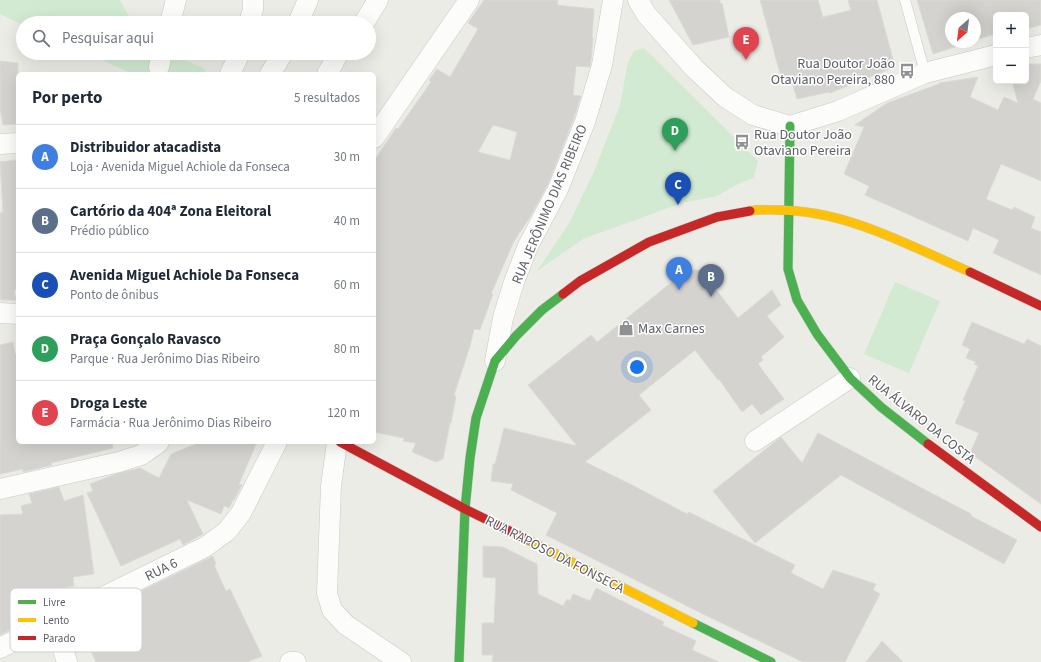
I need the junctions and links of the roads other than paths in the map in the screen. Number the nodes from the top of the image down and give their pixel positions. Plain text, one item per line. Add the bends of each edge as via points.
1 (176, 0) edge
2 (253, 0) edge
3 (308, 0) edge
4 (378, 0) edge
5 (469, 0) edge
6 (613, 0) edge
7 (638, 0) edge
8 (905, 0) edge
9 (172, 16) edge
10 (251, 16) edge
11 (301, 16) edge
12 (368, 16) edge
13 (1041, 44) edge
14 (1029, 47) edge
15 (993, 56) edge
16 (237, 60) edge
17 (279, 60) edge
18 (335, 60) edge
19 (231, 72) edge
20 (271, 72) edge
21 (328, 72) edge
22 (924, 74) junction
23 (790, 126) junction
24 (376, 135) edge
25 (0, 144) edge
26 (16, 144) edge
27 (789, 210) junction
28 (1041, 306) edge
29 (0, 313) edge
30 (16, 314) edge
31 (495, 361) junction
32 (850, 378) junction
33 (755, 441) dead end
34 (157, 444) edge
35 (276, 444) edge
36 (337, 444) edge
37 (344, 444) edge
38 (0, 488) edge
39 (465, 509) junction
40 (1041, 527) edge
41 (121, 588) edge
42 (10, 643) edge
43 (0, 648) edge
44 (64, 652) edge
45 (67, 662) edge
46 (290, 662) edge
47 (296, 662) edge
48 (401, 662) edge
49 (458, 662) edge
50 (771, 662) edge

1 - 9 street
2 - 10 street
3 - 11 street
4 - 12 street
5 - 24 street
6 - 31 street, RUA JERÔNIMO DIAS RIBEIRO via 602,65 585,122 558,189 528,246 517,275
7 - 23 street via 646,14 694,68 726,97 753,115
8 - 22 lane
13 - 14 street
15 - 22 street
16 - 19 street
17 - 20 street
18 - 21 street
22 - 23 street via 838,111
23 - 27 street, RUA ÁLVARO DA COSTA
25 - 26 street
27 - 28 street via 817,213 874,230
27 - 31 street via 754,210 716,217 649,242 580,281 542,310
27 - 32 street, RUA ÁLVARO DA COSTA via 788,269 797,300 817,334
29 - 30 street
31 - 39 street via 476,418
32 - 33 street
32 - 40 street, RUA ÁLVARO DA COSTA via 881,407 940,454
34 - 38 street via 141,455 119,462
35 - 41 street, RUA 6 via 241,513 227,531 205,547
36 - 48 street via 331,486 327,594 332,610 346,625
37 - 39 street, RUA RAPOSO DA FONSECA
39 - 49 street
39 - 50 street, RUA RAPOSO DA FONSECA
42 - 43 street, RUA 6
44 - 45 street
46 - 47 street

